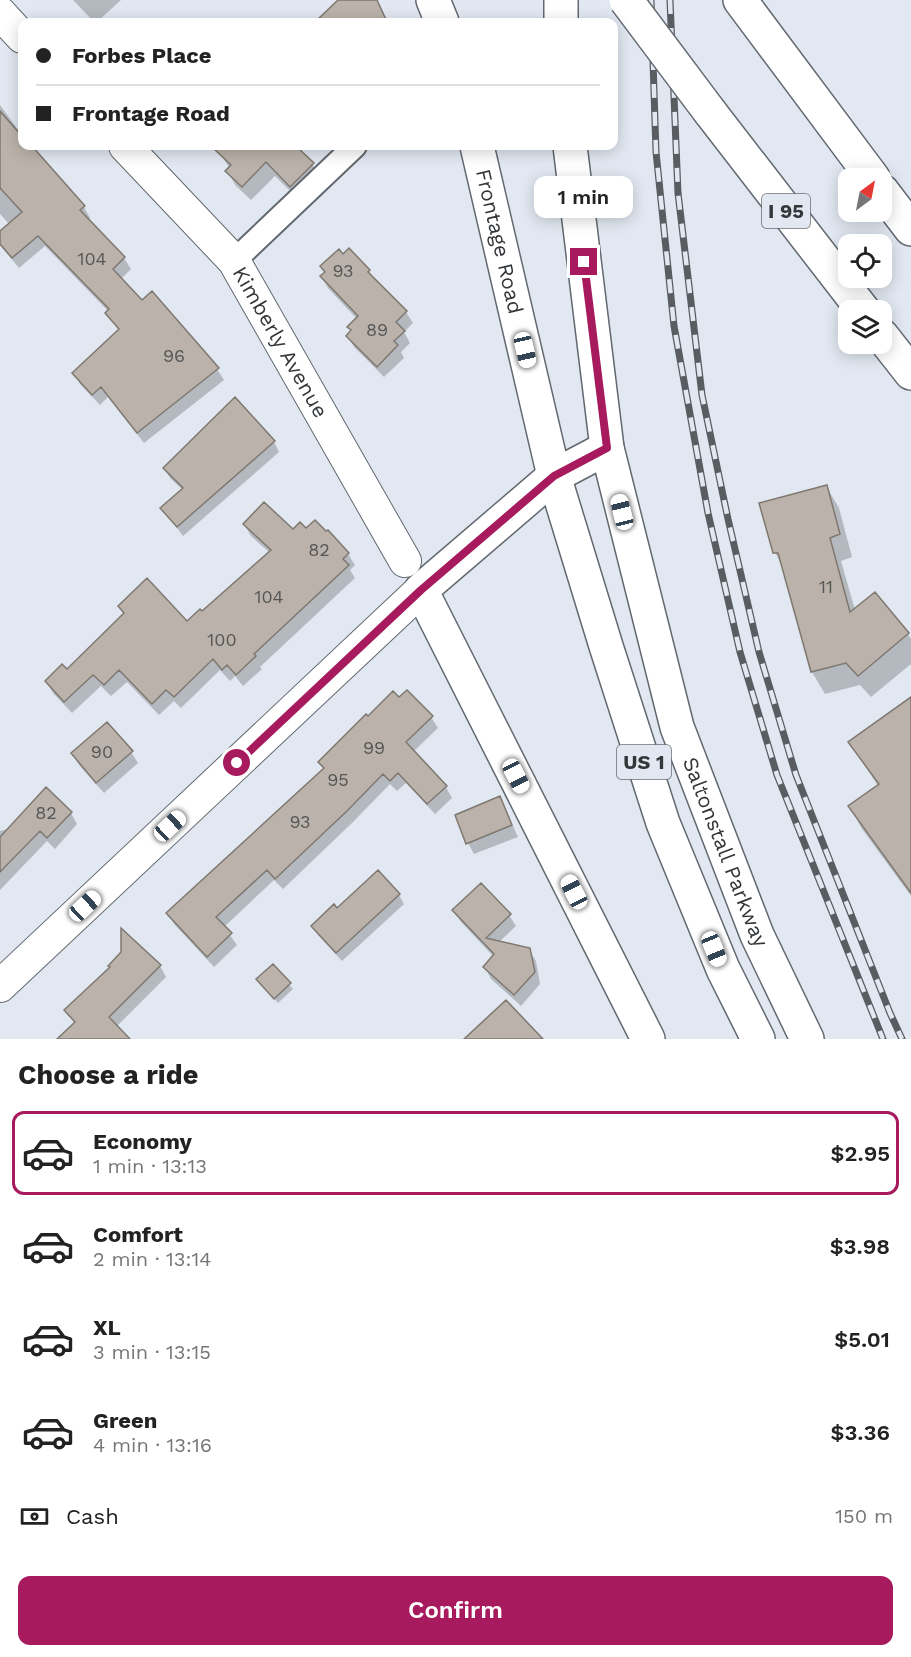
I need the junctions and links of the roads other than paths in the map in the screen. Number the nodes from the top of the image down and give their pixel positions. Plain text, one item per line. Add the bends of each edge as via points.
1 (433, 0) edge
2 (561, 0) edge
3 (626, 0) edge
4 (740, 0) edge
5 (0, 13) edge
6 (440, 18) edge
7 (561, 18) edge
8 (18, 33) edge
9 (129, 150) edge
10 (351, 150) edge
11 (478, 150) edge
12 (570, 150) edge
13 (866, 168) edge
14 (892, 204) edge
15 (911, 229) edge
16 (234, 261) junction
17 (854, 300) edge
18 (892, 349) edge
19 (911, 373) edge
20 (607, 448) junction
21 (554, 476) junction
22 (405, 561) dead end
23 (421, 590) junction
24 (0, 986) edge
25 (648, 1039) edge
26 (758, 1039) edge
27 (807, 1039) edge

1 - 6 main road
2 - 7 main road
3 - 17 main road, I 95, bridge
4 - 13 main road
5 - 8 street
9 - 16 street, Kimberly Avenue
10 - 16 street
11 - 21 main road, Frontage Road / US 1
12 - 20 main road, US 1
14 - 15 main road
16 - 22 street, Kimberly Avenue
18 - 19 main road
20 - 21 main road
20 - 27 main road, Saltonstall Parkway / US 1 via 677,727 758,934
21 - 23 main road
21 - 26 main road, Saltonstall Parkway / US 1 via 663,823 723,969
23 - 24 street
23 - 25 main road

